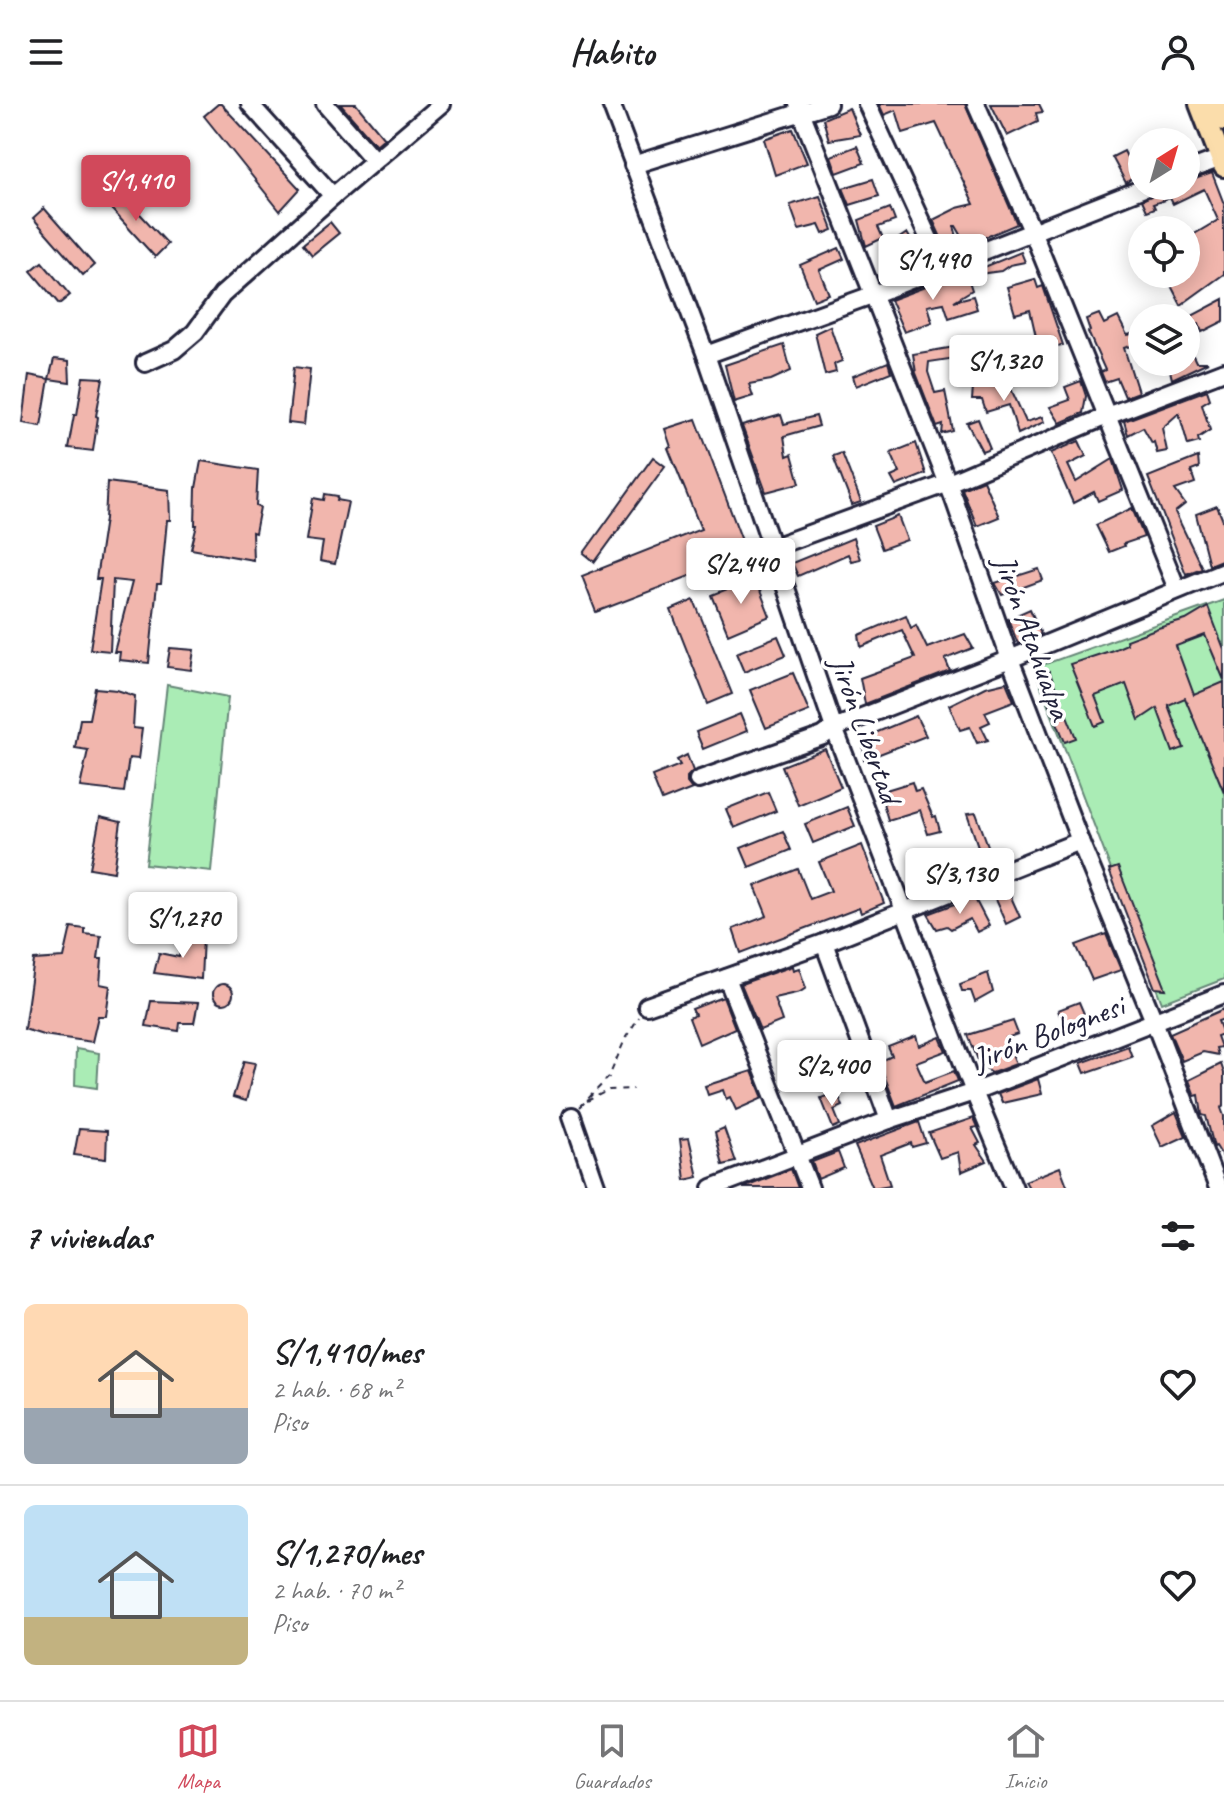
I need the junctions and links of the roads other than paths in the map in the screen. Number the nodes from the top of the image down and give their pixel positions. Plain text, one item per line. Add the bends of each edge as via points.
1 (250, 104) edge
2 (325, 104) edge
3 (441, 104) edge
4 (611, 104) edge
5 (828, 104) edge
6 (867, 104) edge
7 (976, 104) edge
8 (1200, 104) edge
9 (1218, 104) edge
10 (799, 108) edge
11 (1224, 120) edge
12 (374, 160) junction
13 (1223, 160) edge
14 (633, 165) junction
15 (1200, 167) edge
16 (1128, 195) edge
17 (333, 196) junction
18 (1033, 233) junction
19 (942, 267) junction
20 (872, 295) junction
21 (706, 355) junction
22 (145, 363) dead end
23 (1224, 371) edge
24 (1107, 416) junction
25 (946, 484) junction
26 (773, 547) junction
27 (1224, 571) edge
28 (1177, 589) junction
29 (1010, 659) junction
30 (834, 728) junction
31 (698, 780) dead end
32 (1080, 841) junction
33 (904, 911) junction
34 (824, 943) junction
35 (727, 978) junction
36 (1224, 994) edge
37 (647, 1006) road end
38 (1154, 1021) junction
39 (974, 1092) junction
40 (577, 1110) road end
41 (889, 1120) junction
42 (798, 1156) junction
43 (597, 1188) edge
44 (712, 1188) edge
45 (810, 1188) edge
46 (1014, 1188) edge
47 (1218, 1188) edge

1 - 17 street
2 - 12 street
3 - 12 street
4 - 14 street, Jirón Libertad
5 - 10 street
6 - 19 street
7 - 18 street
8 - 13 main road
9 - 11 main road
10 - 14 street
10 - 20 street, Jirón Atahualpa
12 - 17 street
13 - 15 street
14 - 21 street, Jirón Libertad
16 - 18 street
17 - 22 street via 222,295 195,332 174,350
18 - 19 street
18 - 24 street
19 - 20 street
20 - 21 street
20 - 25 street, Jirón Atahualpa
21 - 26 street, Jirón Libertad
23 - 24 street
24 - 25 street
24 - 28 street
25 - 26 street
25 - 29 street, Jirón Atahualpa
26 - 30 street, Jirón Libertad
27 - 28 street
28 - 29 street
29 - 30 street
29 - 32 street, Jirón Atahualpa
30 - 31 street
30 - 33 street, Jirón Libertad
32 - 33 street
32 - 38 street, Jirón Atahualpa
33 - 34 street
33 - 39 street, Jirón Libertad
34 - 35 street
34 - 41 street
35 - 37 street
35 - 42 street
36 - 38 street, Jirón Bolognesi
38 - 39 street, Jirón Bolognesi
38 - 47 street, Jirón Atahualpa
39 - 41 street, Jirón Bolognesi
39 - 46 street, Jirón Libertad
40 - 43 street
41 - 42 street, Jirón Bolognesi
42 - 44 street, Jirón Bolognesi
42 - 45 street

